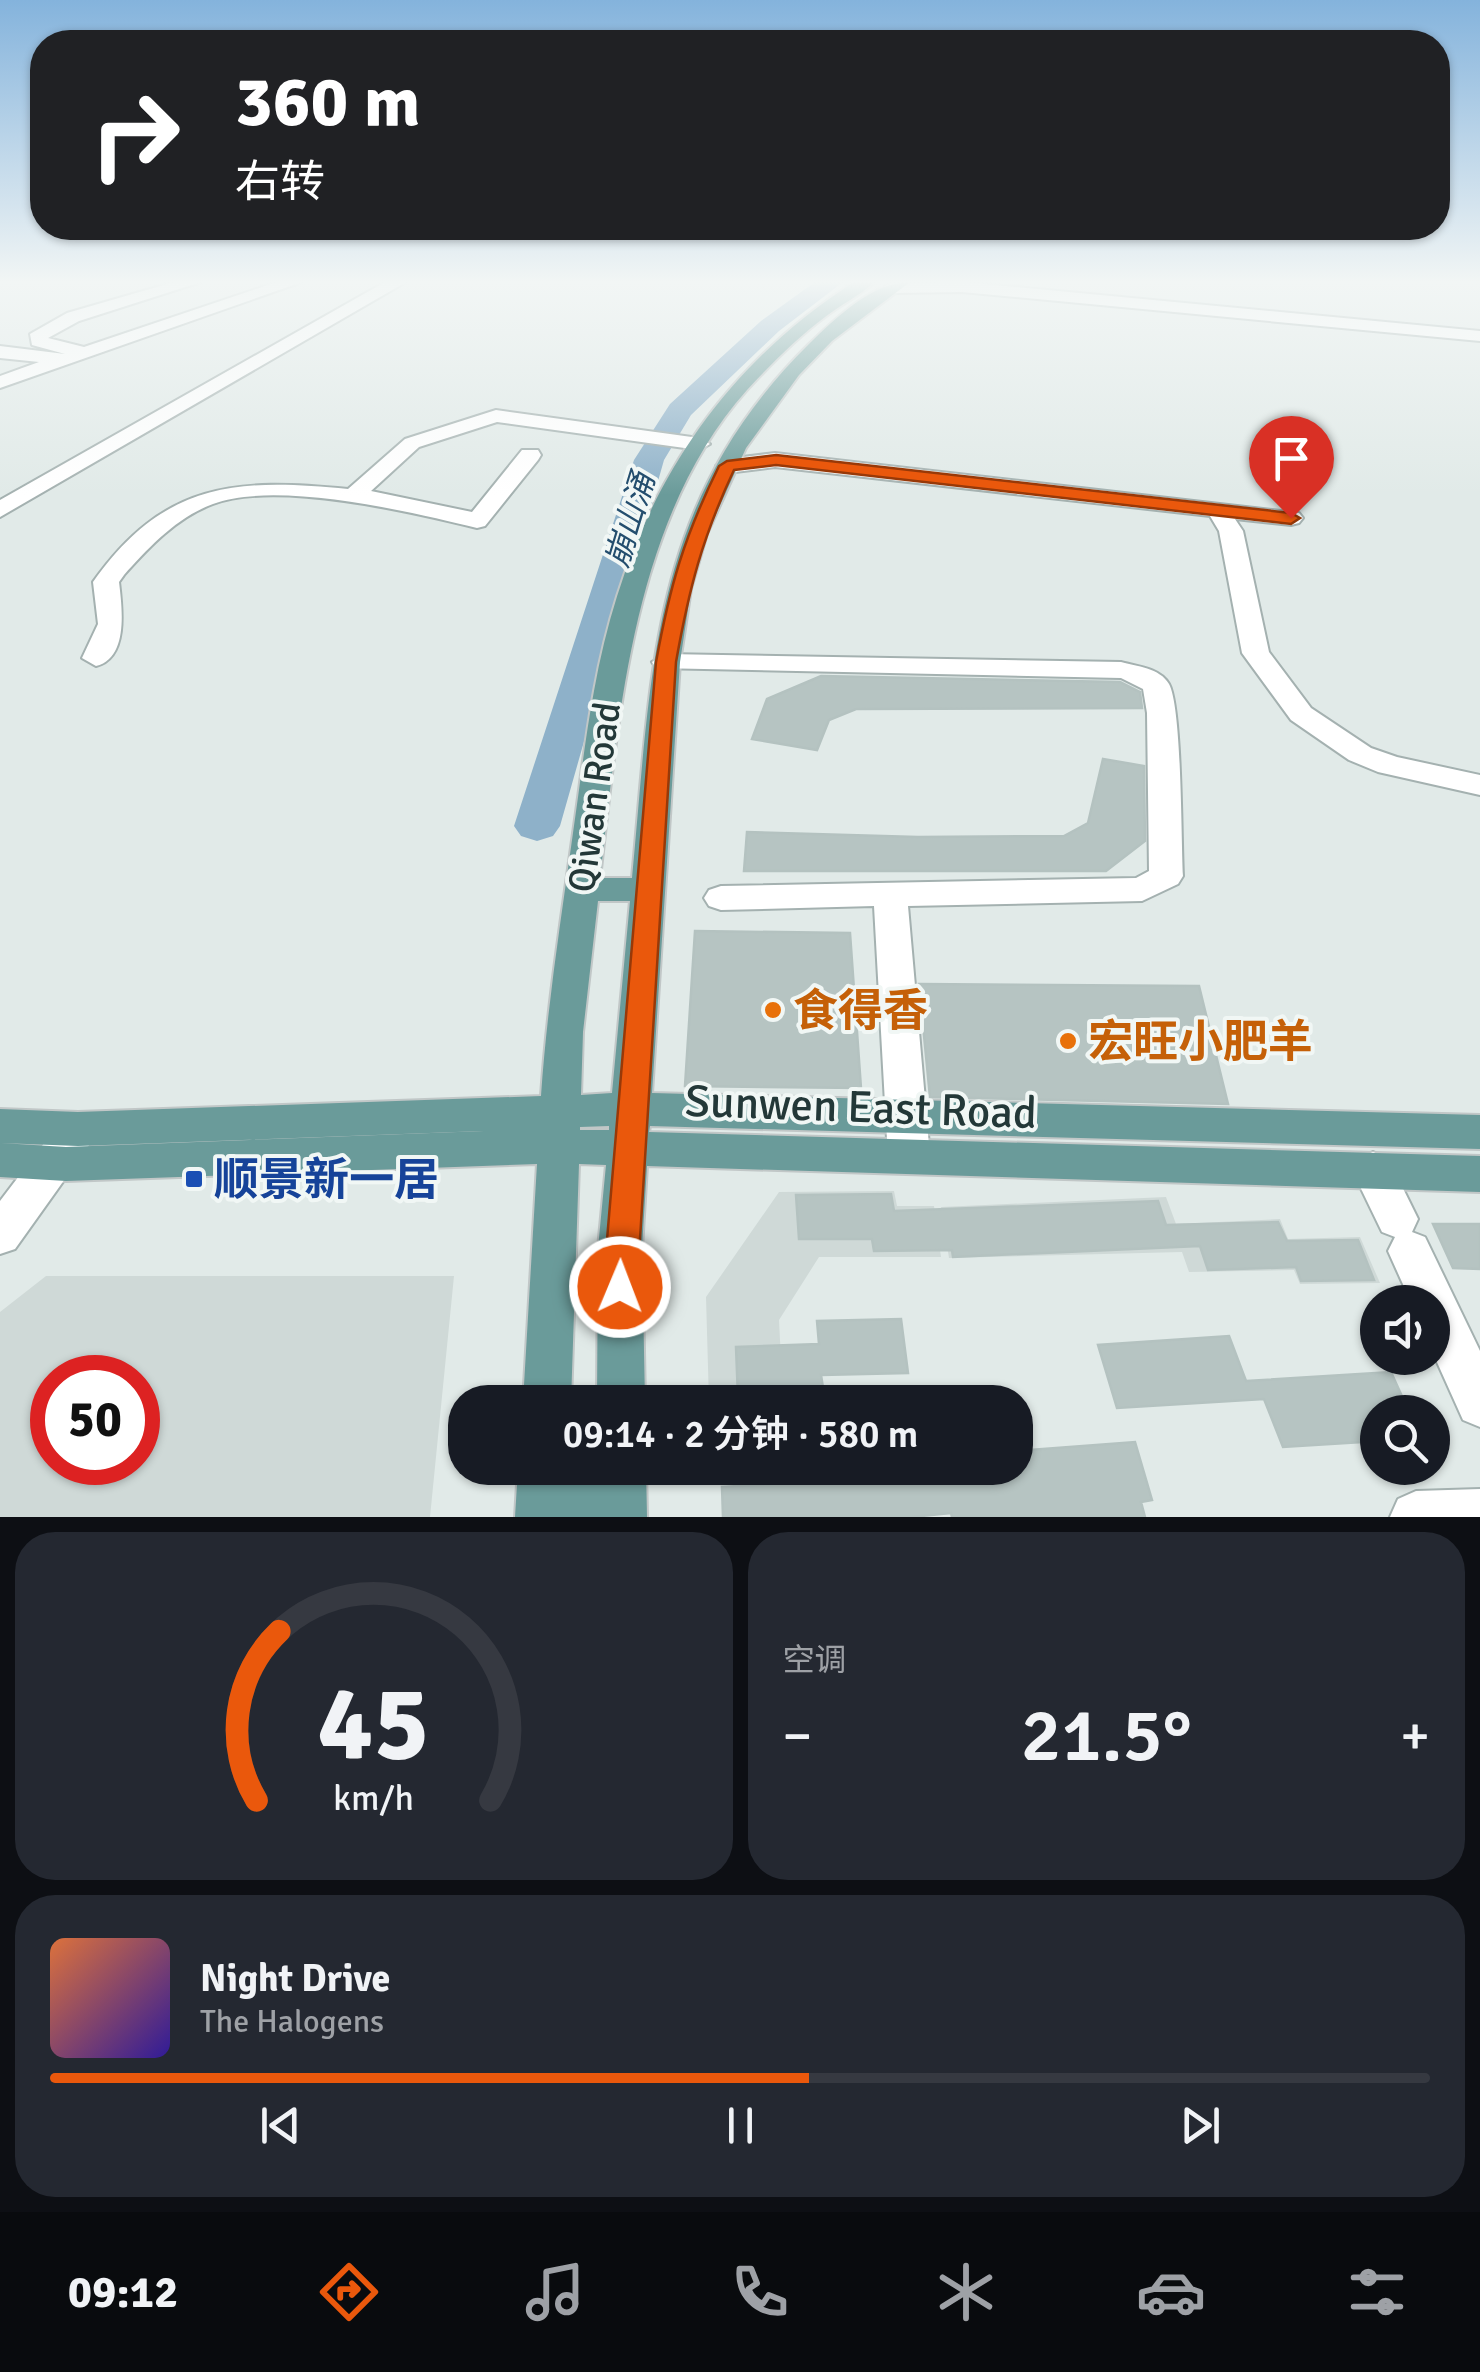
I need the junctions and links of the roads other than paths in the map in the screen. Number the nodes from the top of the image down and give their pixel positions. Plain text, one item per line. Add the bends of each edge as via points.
1 (7, 353) edge
2 (82, 353) edge
3 (90, 353) edge
4 (260, 353) edge
5 (270, 353) edge
6 (773, 353) edge
7 (809, 353) edge
8 (87, 354) junction
9 (66, 360) junction
10 (0, 382) edge
11 (689, 442) junction
12 (530, 454) dead end
13 (733, 456) junction
14 (1061, 464) dead end
15 (1055, 492) junction
16 (352, 497) junction
17 (0, 500) edge
18 (0, 510) edge
19 (1218, 510) junction
20 (1291, 518) dead end
21 (96, 658) dead end
22 (666, 662) junction
23 (1480, 785) edge
24 (650, 889) junction
25 (581, 890) junction
26 (890, 895) junction
27 (721, 898) dead end
28 (906, 1116) junction
29 (0, 1126) edge
30 (560, 1127) junction
31 (629, 1129) junction
32 (1480, 1132) edge
33 (67, 1145) junction
34 (909, 1158) junction
35 (0, 1160) edge
36 (1373, 1170) junction
37 (1480, 1174) edge
38 (0, 1234) edge
39 (548, 1385) edge
40 (620, 1385) edge
41 (1480, 1403) edge
42 (621, 1494) edge
43 (542, 1496) edge
44 (1480, 1516) edge
45 (1416, 1517) edge

1 - 9 street
2 - 8 street
3 - 8 street
4 - 17 street
5 - 18 street
6 - 11 main road, Qiwan Road
7 - 13 main road, Qiwan Road
8 - 9 street
9 - 10 street
11 - 16 street via 496,416 412,443
11 - 25 main road, Qiwan Road via 643,556 613,669
12 - 16 street via 477,522 454,511
13 - 15 street
13 - 22 main road, Qiwan Road via 681,578
14 - 15 street
15 - 19 street
16 - 21 street via 240,491 210,496 179,515 125,555 106,582 111,624
19 - 20 street
19 - 23 street via 1232,530 1256,653 1301,714 1374,760
22 - 24 main road, Qiwan Road
22 - 26 street via 1121,670 1156,685 1166,876 1158,884
24 - 25 main road
24 - 31 main road, Qiwan Road
25 - 30 main road, Qiwan Road
26 - 27 street
26 - 28 street
28 - 31 main road, Sunwen East Road
28 - 32 main road, Sunwen East Road
28 - 34 street
29 - 33 main road, Sunwen East Road
30 - 31 main road, Sunwen East Road
30 - 33 main road, Sunwen East Road
30 - 39 main road, Qiwan Road
31 - 34 main road, Sunwen East Road
31 - 40 main road, Qiwan Road
33 - 35 main road, Sunwen East Road
33 - 38 street
34 - 36 main road, Sunwen East Road
36 - 37 main road, Sunwen East Road
36 - 41 street
42 - 43 main road
44 - 45 street

